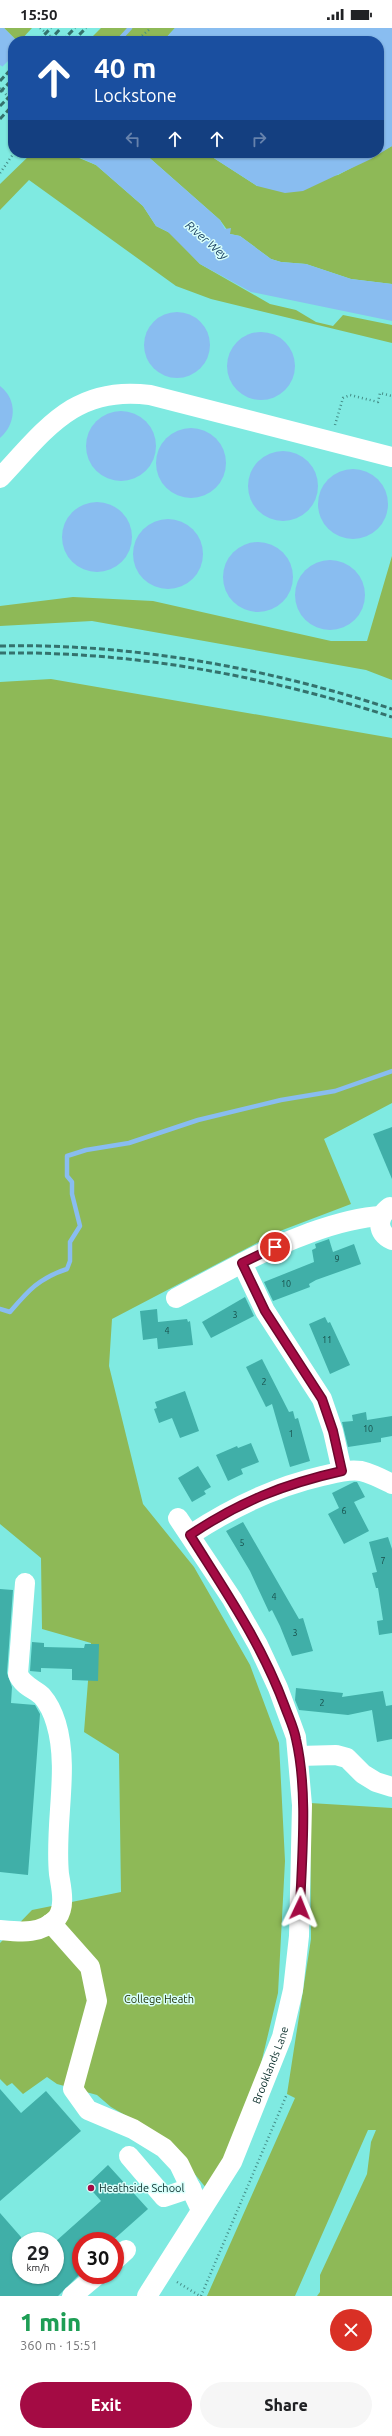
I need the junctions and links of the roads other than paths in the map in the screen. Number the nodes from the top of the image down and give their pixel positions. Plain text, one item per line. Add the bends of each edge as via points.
1 (389, 455) edge
2 (0, 478) edge
3 (387, 1211) edge
4 (392, 1240) edge
5 (242, 1263) junction
6 (176, 1298) dead end
7 (342, 1471) junction
8 (392, 1484) edge
9 (178, 1518) dead end
10 (190, 1535) junction
11 (25, 1583) dead end
12 (299, 1756) junction
13 (392, 1787) edge
14 (51, 1923) junction
15 (0, 1930) edge
16 (129, 2156) dead end
17 (191, 2188) junction
18 (201, 2210) junction
19 (86, 2284) edge
20 (72, 2296) edge
21 (147, 2296) edge

1 - 2 street via 150,395 116,394 96,397 74,406 42,433
3 - 4 street via 380,1221 382,1232
3 - 5 street via 342,1221
5 - 6 street
5 - 7 street via 265,1311 322,1399 333,1431
7 - 8 street via 378,1476
7 - 10 street via 284,1486 245,1502
9 - 10 street, Brooklands Lane
10 - 12 street, Brooklands Lane via 232,1599 258,1646 278,1688 296,1737
11 - 14 street via 18,1674 25,1684 49,1705 61,1744 57,1846 62,1900 61,1909
12 - 13 street via 336,1755 347,1758 362,1774
12 - 18 street, Brooklands Lane via 302,1806 299,1936 293,1990 282,2037 232,2162
14 - 15 street via 33,1932
14 - 17 street via 90,1967 97,2001 73,2089 88,2110 133,2129 164,2148 179,2164
16 - 17 street via 164,2197
17 - 18 street
18 - 21 street, Brooklands Lane
19 - 20 street

